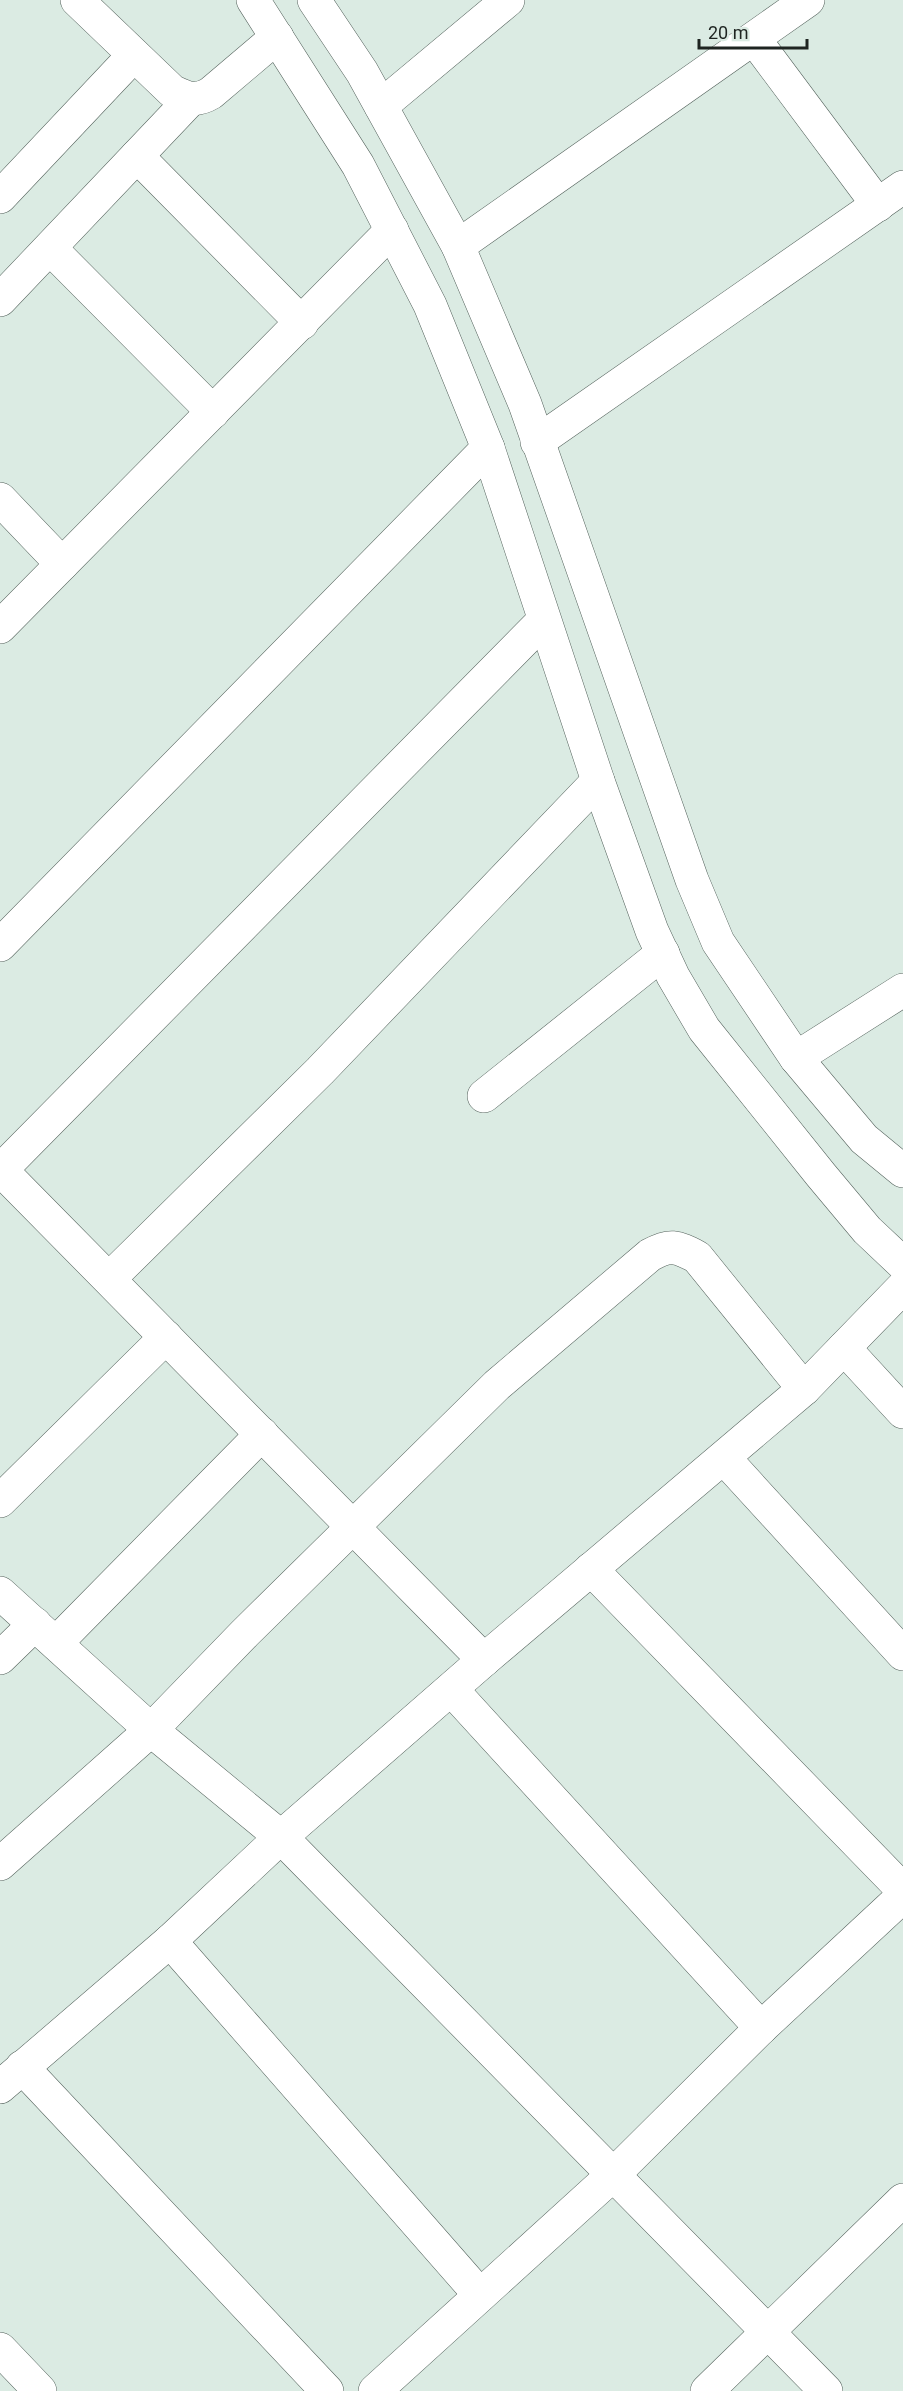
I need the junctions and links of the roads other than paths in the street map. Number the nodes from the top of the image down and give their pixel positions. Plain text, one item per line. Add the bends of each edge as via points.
1 (78, 0) edge
2 (253, 0) edge
3 (314, 0) edge
4 (508, 0) edge
5 (808, 0) edge
6 (277, 37) junction
7 (755, 40) junction
8 (134, 55) junction
9 (190, 100) junction
10 (381, 106) junction
11 (137, 156) junction
12 (890, 196) edge
13 (0, 198) edge
14 (392, 230) junction
15 (458, 246) junction
16 (50, 248) junction
17 (0, 300) edge
18 (302, 322) junction
19 (213, 412) junction
20 (537, 442) junction
21 (488, 448) junction
22 (0, 499) edge
23 (62, 564) junction
24 (544, 620) junction
25 (0, 627) edge
26 (598, 781) junction
27 (0, 945) edge
28 (663, 953) junction
29 (903, 990) edge
30 (796, 1058) junction
31 (484, 1096) dead end
32 (1, 1170) edge
33 (903, 1171) edge
34 (903, 1264) edge
35 (109, 1279) junction
36 (903, 1287) edge
37 (166, 1337) junction
38 (844, 1348) junction
39 (804, 1389) junction
40 (903, 1412) edge
41 (262, 1434) junction
42 (724, 1458) junction
43 (0, 1501) edge
44 (353, 1528) junction
45 (591, 1569) junction
46 (0, 1593) edge
47 (46, 1633) junction
48 (903, 1654) edge
49 (0, 1658) edge
50 (484, 1660) junction
51 (452, 1690) junction
52 (151, 1730) junction
53 (281, 1837) junction
54 (0, 1864) edge
55 (903, 1890) edge
56 (903, 1896) edge
57 (170, 1941) junction
58 (761, 2028) junction
59 (11, 2077) edge
60 (615, 2174) junction
61 (903, 2200) edge
62 (480, 2295) junction
63 (769, 2332) junction
64 (0, 2349) edge
65 (40, 2391) edge
66 (327, 2391) edge
67 (375, 2391) edge
68 (707, 2391) edge
69 (826, 2391) edge

1 - 8 street
2 - 6 street
3 - 10 street
4 - 10 street
5 - 7 street
6 - 9 street via 212,93
6 - 14 street via 358,165
7 - 12 street
7 - 15 street
8 - 9 street via 172,92
8 - 13 street
9 - 11 street
10 - 15 street
11 - 16 street
11 - 18 street
12 - 20 street
14 - 18 street
14 - 21 street via 430,305
15 - 20 street via 525,404
16 - 17 street
16 - 19 street
18 - 19 street
19 - 23 street
20 - 30 street via 717,942
21 - 24 street
21 - 27 street
22 - 23 street
23 - 25 street
24 - 26 street
24 - 32 street
26 - 28 street
26 - 35 street via 320,1071
28 - 31 street
28 - 34 street via 704,1029 867,1230
29 - 30 street
30 - 33 street via 864,1139
32 - 35 street
35 - 37 street
36 - 38 street
37 - 41 street
37 - 43 street
38 - 39 street
38 - 40 street
39 - 42 street
39 - 44 street via 697,1257 666,1246 650,1255 497,1385
41 - 44 street
41 - 47 street
42 - 45 street
42 - 48 street
44 - 50 street
44 - 52 street
45 - 50 street
45 - 55 street
46 - 47 street
47 - 49 street
47 - 52 street
50 - 51 street
51 - 53 street
51 - 58 street
52 - 53 street
52 - 54 street
53 - 57 street
53 - 60 street
56 - 58 street
57 - 59 street
57 - 62 street
58 - 60 street
59 - 66 street
60 - 62 street
60 - 63 street
61 - 63 street
62 - 67 street
63 - 68 street
63 - 69 street
64 - 65 street

